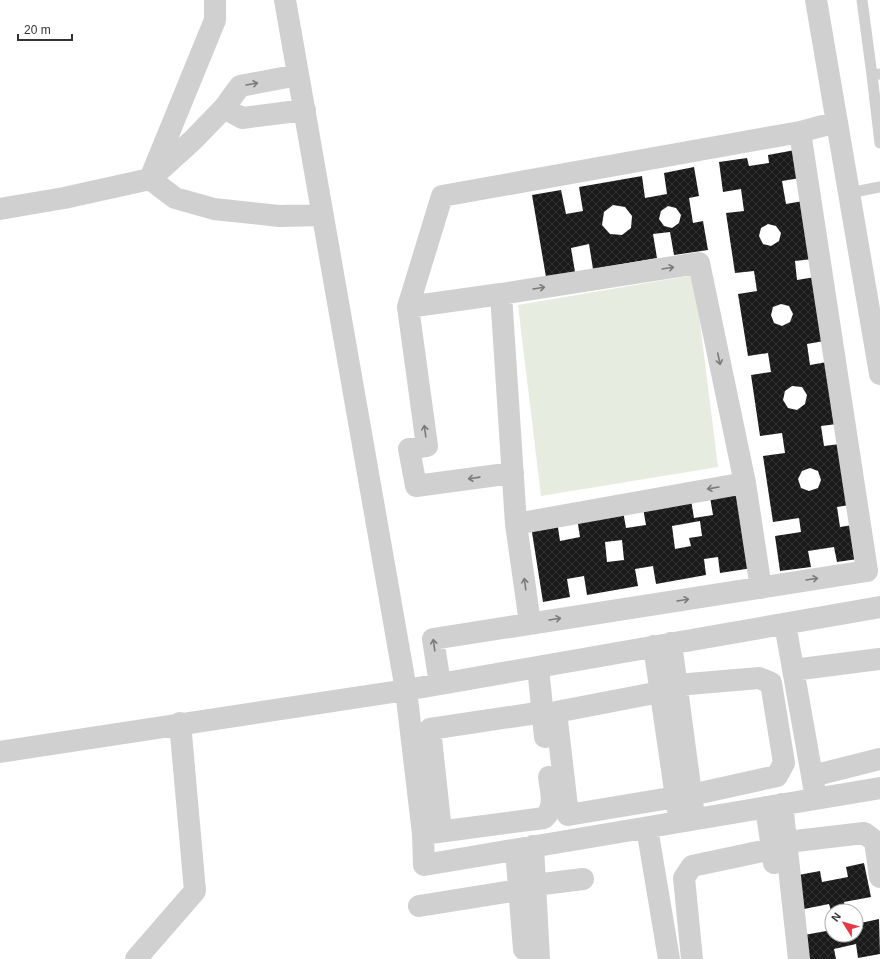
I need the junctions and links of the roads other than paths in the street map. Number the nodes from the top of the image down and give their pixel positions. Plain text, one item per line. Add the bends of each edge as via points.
1 (214, 0) edge
2 (285, 0) edge
3 (816, 0) edge
4 (862, 0) edge
5 (298, 75) junction
6 (876, 75) edge
7 (224, 108) junction
8 (305, 110) junction
9 (837, 122) junction
10 (800, 132) junction
11 (880, 143) edge
12 (150, 179) junction
13 (880, 187) edge
14 (848, 193) junction
15 (0, 209) edge
16 (322, 215) junction
17 (500, 294) junction
18 (408, 307) junction
19 (876, 328) edge
20 (880, 374) edge
21 (513, 473) junction
22 (745, 483) junction
23 (516, 524) junction
24 (761, 588) junction
25 (880, 607) edge
26 (530, 623) junction
27 (785, 624) junction
28 (662, 645) junction
29 (880, 659) edge
30 (538, 667) junction
31 (793, 670) junction
32 (440, 684) junction
33 (669, 689) junction
34 (406, 690) junction
35 (543, 712) junction
36 (180, 723) junction
37 (0, 752) edge
38 (880, 759) edge
39 (812, 776) junction
40 (880, 788) edge
41 (683, 796) junction
42 (816, 798) junction
43 (774, 805) junction
44 (687, 821) junction
45 (647, 828) junction
46 (432, 832) junction
47 (779, 846) junction
48 (524, 848) junction
49 (880, 877) edge
50 (584, 879) dead end
51 (527, 888) junction
52 (419, 906) dead end
53 (531, 954) edge
54 (143, 957) edge
55 (669, 959) edge
56 (692, 959) edge
57 (788, 959) edge
58 (799, 959) edge

1 - 12 street via 215,20
2 - 5 street
3 - 9 street
4 - 6 lane
7 -> 5 street via 240,86
5 - 8 street
6 - 11 lane
7 - 8 street via 242,118
7 - 12 street
8 - 16 street
9 - 10 street
9 - 14 street
10 - 18 street via 442,196
24 -> 10 street via 867,571
12 - 15 street
12 - 16 street via 175,198 214,209 279,216
13 - 14 lane
14 - 19 street
16 - 34 street
17 - 18 street
17 - 21 street
17 -> 22 street via 699,263
21 -> 18 street via 416,486 409,449 427,446
19 - 20 street
21 - 23 street
22 -> 23 street
22 - 24 street
26 -> 23 street
26 -> 24 street
25 - 27 street
32 -> 26 street via 433,639
27 - 28 street
27 - 31 street
28 - 30 street
28 - 33 street
29 - 31 street
30 - 32 street
30 - 35 street
31 - 39 street
32 - 34 street
33 - 41 street
33 - 41 street via 759,678 771,683 784,763 777,776
33 - 41 street via 556,712 568,815
34 - 36 street
34 - 46 street
35 - 46 street via 430,730
35 - 46 street via 552,806 550,813 544,818
36 - 37 street
36 - 54 street via 195,891
38 - 39 street
39 - 42 street
40 - 42 street
41 - 44 street
42 - 43 street
43 - 44 street
43 - 47 street
44 - 45 street
45 - 48 street
45 - 55 street
46 - 48 street via 424,864
47 - 49 street via 864,833 875,841
47 - 56 street via 692,866 687,870 684,878
47 - 57 street
47 - 58 street
48 - 51 street
50 - 51 street
51 - 52 street
51 - 53 street

